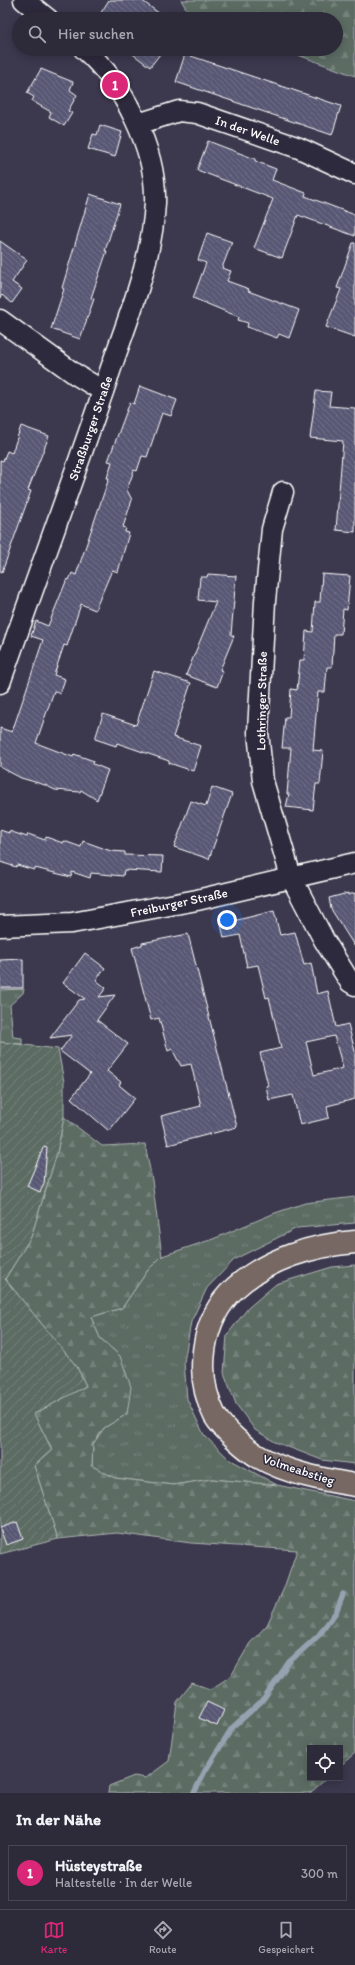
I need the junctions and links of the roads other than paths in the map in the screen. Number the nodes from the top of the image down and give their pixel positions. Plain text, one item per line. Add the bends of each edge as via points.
1 (24, 0) edge
2 (39, 12) edge
3 (91, 56) edge
4 (138, 124) junction
5 (355, 174) edge
6 (0, 320) edge
7 (103, 391) junction
8 (283, 492) dead end
9 (0, 683) edge
10 (355, 863) edge
11 (291, 877) junction
12 (0, 926) edge
13 (355, 985) edge
14 (355, 1242) edge
15 (355, 1485) edge

1 - 2 street
3 - 4 street via 115,85
4 - 5 street, In der Welle via 179,110 197,113 305,151
4 - 7 street, Straßburger Straße via 151,169 155,202 149,249
6 - 7 street
7 - 9 street, Straßburger Straße
8 - 11 street, Lothringer Straße via 272,529 265,601 258,732 263,781
10 - 11 street, Freiburger Straße
11 - 12 street, Freiburger Straße via 197,900 72,923
11 - 13 street, Lothringer Straße via 324,940 350,982
14 - 15 main road, Volmeabstieg via 301,1252 264,1267 235,1288 215,1314 206,1339 202,1368 206,1394 216,1418 258,1457 324,1479

